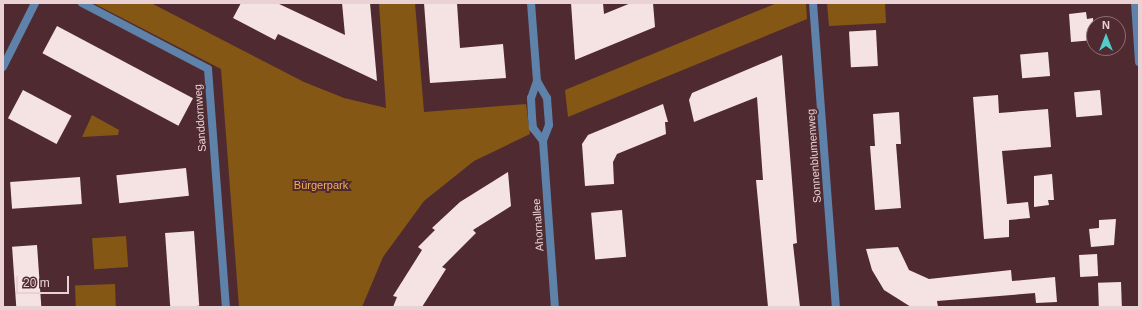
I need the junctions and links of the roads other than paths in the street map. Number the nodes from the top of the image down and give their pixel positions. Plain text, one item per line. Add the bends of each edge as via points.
1 (35, 3) edge
2 (82, 3) edge
3 (531, 3) edge
4 (813, 3) edge
5 (1135, 3) edge
6 (1139, 62) edge
7 (3, 67) edge
8 (537, 80) junction
9 (543, 141) junction
10 (226, 307) edge
11 (555, 307) edge
12 (836, 307) edge

1 - 7 street
2 - 10 street, Sanddornweg via 208,69
3 - 8 street, Ahornallee
4 - 12 street, Sonnenblumenweg
5 - 6 street
8 - 9 street, Ahornallee via 547,98 549,124
8 - 9 street, Ahornallee via 531,98 533,128
9 - 11 street, Ahornallee

